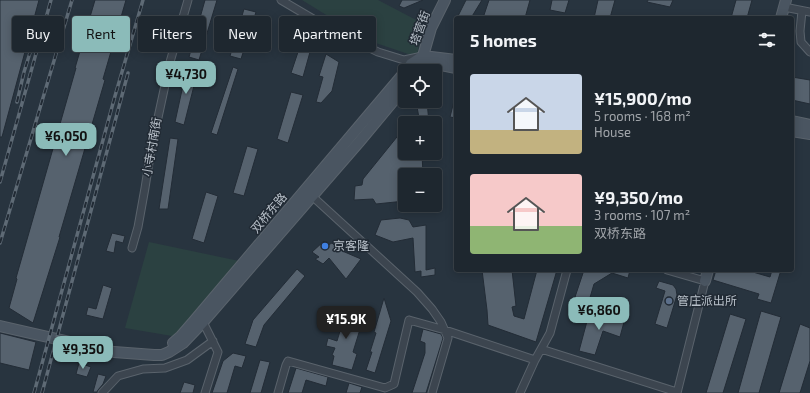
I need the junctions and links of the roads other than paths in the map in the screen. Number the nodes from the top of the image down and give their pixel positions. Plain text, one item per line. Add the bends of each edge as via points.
1 (188, 0) edge
2 (281, 0) edge
3 (445, 0) edge
4 (785, 3) edge
5 (802, 11) junction
6 (810, 12) edge
7 (782, 16) edge
8 (810, 52) edge
9 (423, 56) junction
10 (454, 60) edge
11 (411, 64) edge
12 (421, 64) edge
13 (442, 66) edge
14 (454, 68) edge
15 (398, 79) edge
16 (398, 95) edge
17 (794, 121) edge
18 (810, 125) edge
19 (794, 131) edge
20 (810, 134) edge
21 (312, 196) junction
22 (132, 248) dead end
23 (566, 272) edge
24 (674, 272) edge
25 (707, 272) edge
26 (705, 281) junction
27 (203, 322) junction
28 (0, 326) edge
29 (445, 330) junction
30 (213, 341) junction
31 (541, 349) junction
32 (141, 354) junction
33 (534, 360) junction
34 (677, 392) edge
35 (102, 393) edge
36 (205, 393) edge
37 (278, 393) edge
38 (432, 393) edge
39 (520, 393) edge

1 - 22 street, 小寺村南街 via 170,62 150,150 138,228
2 - 9 street via 378,52 404,60
3 - 9 street, 塔营街 via 431,28
4 - 5 street
4 - 7 street
5 - 6 street
5 - 8 street via 801,42
9 - 10 street
9 - 11 street, 双桥东路
9 - 12 street, 塔营街
13 - 14 street
15 - 32 street, 双桥东路 via 181,336 164,347
16 - 21 street, 双桥东路
17 - 18 street
19 - 20 street
21 - 27 street, 双桥东路
21 - 29 street via 416,292 432,309
23 - 31 street via 550,333
24 - 26 street
25 - 26 street
26 - 34 street
27 - 30 street
27 - 32 street, 双桥东路 via 183,343 169,352 154,356
28 - 32 street, 双桥东路 via 114,352
29 - 33 street
29 - 37 street via 409,320 394,384 385,388 288,361
29 - 38 street via 448,338
30 - 35 street via 187,360 165,368 143,369 118,376
30 - 36 street via 218,352
31 - 33 street
31 - 34 street
33 - 39 street

